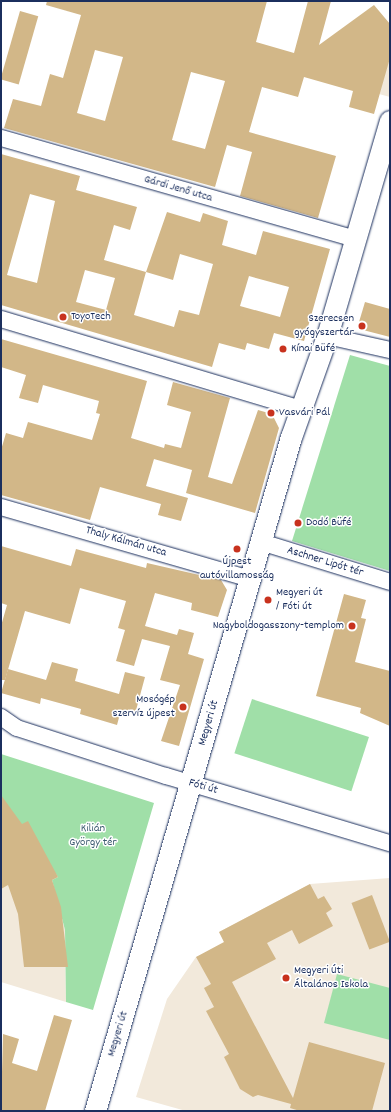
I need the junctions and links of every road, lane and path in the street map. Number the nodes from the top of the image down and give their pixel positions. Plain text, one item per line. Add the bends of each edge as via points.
1 (390, 121) edge
2 (1, 138) edge
3 (355, 239) junction
4 (1, 319) edge
5 (327, 336) junction
6 (390, 350) edge
7 (301, 409) junction
8 (1, 507) edge
9 (261, 542) junction
10 (251, 579) junction
11 (390, 582) edge
12 (1, 717) edge
13 (1, 728) edge
14 (17, 728) junction
15 (192, 784) junction
16 (390, 843) edge
17 (94, 1111) edge

1 - 3 main road, Megyeri út
2 - 3 street, Gárdi Jenő utca
3 - 5 main road, Megyeri út
4 - 7 street
5 - 6 street
5 - 7 main road, Megyeri út
7 - 9 main road, Megyeri út
8 - 10 street, Thaly Kálmán utca
9 - 10 main road, Megyeri út
9 - 11 street, Aschner Lipót tér
10 - 15 main road, Megyeri út
12 - 14 street, Fóti út
13 - 14 street, Fóti út
14 - 15 street, Fóti út
15 - 16 street, Fóti út
15 - 17 main road, Megyeri út

